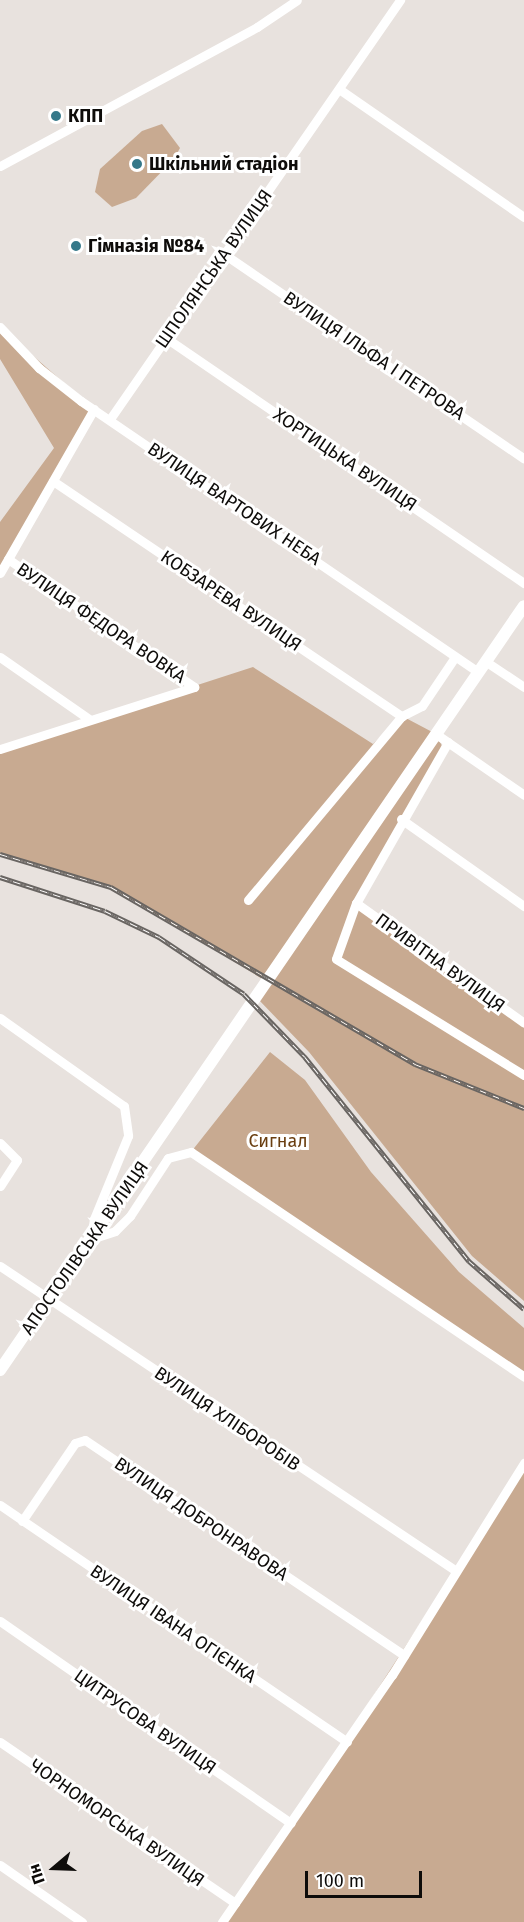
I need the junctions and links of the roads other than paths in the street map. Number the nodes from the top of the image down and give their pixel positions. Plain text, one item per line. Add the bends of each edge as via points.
1 (297, 0) edge
2 (400, 0) edge
3 (339, 89) junction
4 (0, 166) edge
5 (524, 217) edge
6 (224, 254) junction
7 (0, 327) edge
8 (166, 338) junction
9 (94, 409) junction
10 (110, 419) junction
11 (524, 459) edge
12 (53, 481) junction
13 (8, 559) junction
14 (0, 573) edge
15 (524, 583) edge
16 (524, 606) edge
17 (0, 657) edge
18 (455, 657) junction
19 (478, 670) junction
20 (524, 687) edge
21 (406, 714) junction
22 (89, 719) junction
23 (436, 734) junction
24 (448, 742) junction
25 (0, 748) edge
26 (524, 795) edge
27 (401, 819) junction
28 (248, 900) dead end
29 (356, 903) junction
30 (524, 906) edge
31 (0, 1018) edge
32 (524, 1023) edge
33 (524, 1075) edge
34 (0, 1143) edge
35 (0, 1186) edge
36 (91, 1239) junction
37 (0, 1266) edge
38 (50, 1298) junction
39 (0, 1370) edge
40 (524, 1377) edge
41 (524, 1463) edge
42 (0, 1505) edge
43 (22, 1521) junction
44 (455, 1570) junction
45 (0, 1621) edge
46 (404, 1655) junction
47 (0, 1742) edge
48 (347, 1742) junction
49 (291, 1823) junction
50 (0, 1865) edge
51 (235, 1904) junction
52 (82, 1922) edge
53 (222, 1922) edge

1 - 4 street via 257,27
2 - 3 street, ШПОЛЯНСЬКА ВУЛИЦЯ
3 - 5 street
3 - 6 street, ШПОЛЯНСЬКА ВУЛИЦЯ
6 - 8 street, ШПОЛЯНСЬКА ВУЛИЦЯ
6 - 11 street, ВУЛИЦЯ ІЛЬФА І ПЕТРОВА
7 - 9 street, ВУЛИЦЯ ВАРТОВИХ НЕБА via 39,368
8 - 10 street, ШПОЛЯНСЬКА ВУЛИЦЯ
8 - 15 street, ХОРТИЦЬКА ВУЛИЦЯ
9 - 10 street, ВУЛИЦЯ ВАРТОВИХ НЕБА
9 - 12 street
10 - 18 street, ВУЛИЦЯ ВАРТОВИХ НЕБА
12 - 13 street
12 - 21 street, КОБЗАРЕВА ВУЛИЦЯ
13 - 14 street
13 - 22 street, ВУЛИЦЯ ФЕДОРА ВОВКА via 194,687
16 - 19 street
17 - 22 street
18 - 19 street, ВУЛИЦЯ ВАРТОВИХ НЕБА
18 - 21 street via 429,698
19 - 20 street, ВУЛИЦЯ ВАРТОВИХ НЕБА
19 - 23 street
21 - 28 street
22 - 25 street
23 - 24 street
23 - 36 street, АПОСТОЛІВСЬКА ВУЛИЦЯ via 357,855
24 - 26 street
24 - 27 street
27 - 29 street
27 - 30 street
29 - 32 street, ПРИВІТНА ВУЛИЦЯ
29 - 33 street via 339,965
31 - 36 street via 124,1106 128,1136 94,1219
34 - 35 street via 17,1160
36 - 38 street, АПОСТОЛІВСЬКА ВУЛИЦЯ
36 - 40 street via 115,1231 130,1216 168,1158 191,1152
37 - 38 street, ВУЛИЦЯ ХЛІБОРОБІВ
38 - 39 street, АПОСТОЛІВСЬКА ВУЛИЦЯ
38 - 44 street, ВУЛИЦЯ ХЛІБОРОБІВ
41 - 44 street
42 - 43 street, ВУЛИЦЯ ІВАНА ОГІЄНКА
43 - 46 street, ВУЛИЦЯ ДОБРОНРАВОВА via 75,1443 85,1440
43 - 48 street, ВУЛИЦЯ ІВАНА ОГІЄНКА
44 - 46 street
45 - 49 street, ЦИТРУСОВА ВУЛИЦЯ
46 - 48 street
47 - 51 street, ЧОРНОМОРСЬКА ВУЛИЦЯ
48 - 49 street
49 - 51 street
50 - 52 street
51 - 53 street

